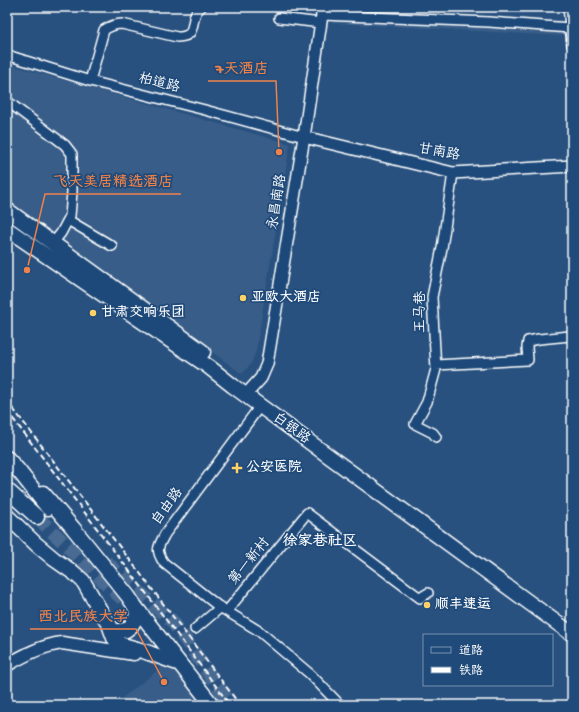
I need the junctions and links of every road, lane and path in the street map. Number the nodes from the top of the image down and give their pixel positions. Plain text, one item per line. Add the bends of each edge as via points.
1 (201, 7) edge
2 (568, 7) edge
3 (321, 15) edge
4 (279, 18) dead end
5 (571, 29) edge
6 (572, 44) edge
7 (7, 55) edge
8 (90, 81) junction
9 (7, 101) edge
10 (304, 137) junction
11 (572, 166) edge
12 (453, 173) junction
13 (7, 210) edge
14 (7, 219) edge
15 (68, 220) junction
16 (7, 229) edge
17 (7, 237) edge
18 (53, 243) junction
19 (112, 246) dead end
20 (570, 336) dead end
21 (210, 365) junction
22 (436, 365) junction
23 (236, 383) junction
24 (249, 392) junction
25 (260, 406) junction
26 (436, 437) dead end
27 (7, 452) edge
28 (7, 458) edge
29 (7, 490) edge
30 (7, 516) edge
31 (428, 593) dead end
32 (134, 605) junction
33 (224, 609) junction
34 (572, 624) edge
35 (110, 627) junction
36 (195, 629) dead end
37 (572, 634) edge
38 (149, 653) junction
39 (7, 664) edge
40 (180, 664) junction
41 (212, 705) edge
42 (340, 705) edge

1 - 8 street via 195,13 193,29 182,37 122,24 109,26 104,30
2 - 5 street
3 - 4 street
3 - 5 street via 489,22
3 - 10 street, 永昌南路
5 - 6 street
7 - 8 street, 柏道路
8 - 10 street, 柏道路
9 - 15 street via 65,145 72,154 72,192
10 - 12 street, 甘南路
10 - 24 street, 永昌南路 via 267,364 261,378
11 - 12 street, 甘南路
12 - 22 street, 王马巷 via 432,297
13 - 18 main road
14 - 21 main road, 白银路
15 - 18 street
15 - 19 street
16 - 21 main road, 白银路
17 - 23 main road via 208,378
18 - 23 main road via 217,362
20 - 22 street via 528,341 528,360
21 - 23 main road, 白银路
22 - 26 street, 王马巷 via 427,402 415,424
23 - 24 main road, 白银路
24 - 25 main road, 白银路
24 - 34 main road, 白银路
25 - 33 street, 自由路 via 158,547 164,563
25 - 37 main road, 白银路
27 - 32 main road via 73,528
28 - 29 main road via 18,470 43,513
30 - 35 main road via 36,544 83,581
31 - 33 street, 第一新村 via 420,598 307,514
32 - 35 main road via 137,612 131,626 126,630 114,632
32 - 40 main road
33 - 36 street
33 - 42 street via 259,631 310,674
35 - 38 main road via 119,644
38 - 39 main road via 134,654 62,643 32,651
38 - 40 main road
40 - 41 main road

